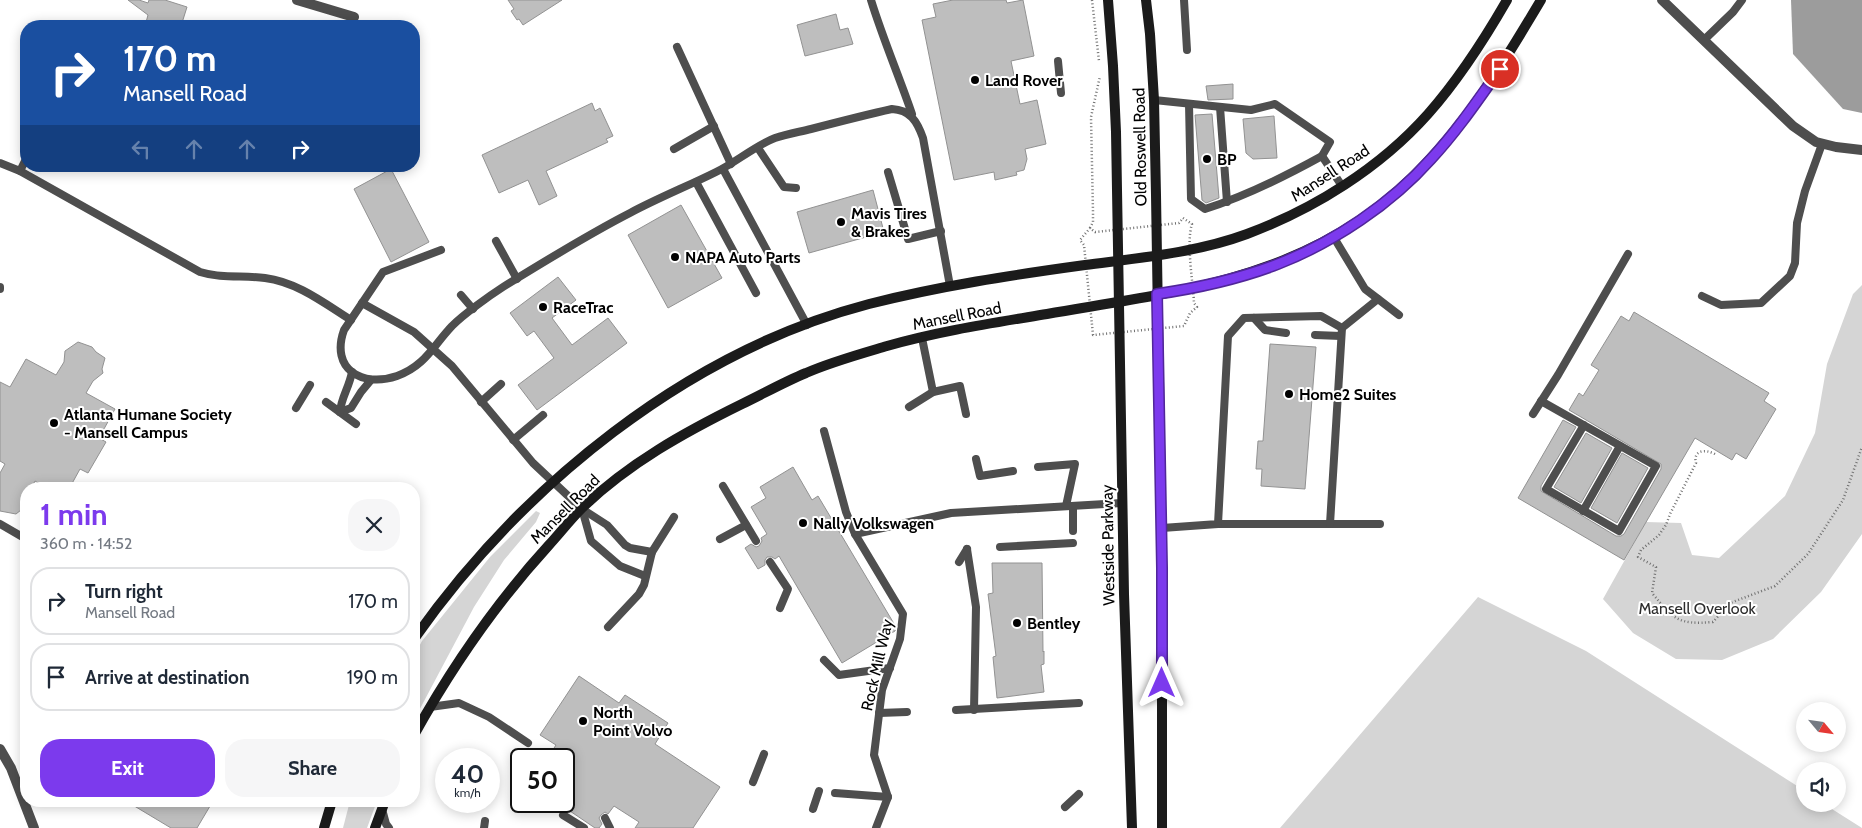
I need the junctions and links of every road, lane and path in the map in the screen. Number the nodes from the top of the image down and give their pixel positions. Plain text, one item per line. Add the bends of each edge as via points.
1 (297, 0) edge
2 (871, 0) edge
3 (1092, 0) edge
4 (1108, 0) edge
5 (1146, 0) edge
6 (1184, 0) edge
7 (1507, 0) edge
8 (1541, 0) edge
9 (1662, 0) edge
10 (1742, 0) edge
11 (354, 17) dead end
12 (1704, 40) junction
13 (678, 46) dead end
14 (1187, 50) dead end
15 (1058, 61) dead end
16 (1100, 66) dead end
17 (1101, 74) dead end
18 (1061, 93) dead end
19 (1154, 100) junction
20 (1189, 104) junction
21 (1220, 107) junction
22 (912, 116) junction
23 (714, 126) junction
24 (1822, 144) junction
25 (674, 148) dead end
26 (758, 148) junction
27 (1862, 150) edge
28 (1322, 156) junction
29 (0, 163) edge
30 (731, 164) junction
31 (723, 168) junction
32 (20, 171) edge
33 (22, 172) edge
34 (888, 172) dead end
35 (696, 182) junction
36 (1342, 186) junction
37 (796, 188) dead end
38 (1227, 202) junction
39 (1156, 225) junction
40 (1090, 228) junction
41 (1118, 230) junction
42 (941, 231) junction
43 (1333, 236) junction
44 (496, 241) dead end
45 (1190, 249) junction
46 (441, 250) dead end
47 (1628, 254) dead end
48 (1156, 255) junction
49 (1119, 260) junction
50 (1086, 265) junction
51 (517, 279) junction
52 (950, 286) junction
53 (1193, 288) junction
54 (756, 293) dead end
55 (1157, 294) junction
56 (461, 295) dead end
57 (1702, 296) dead end
58 (1378, 299) junction
59 (1119, 301) junction
60 (362, 303) junction
61 (1089, 306) junction
62 (473, 310) junction
63 (1400, 315) dead end
64 (1254, 318) junction
65 (351, 320) junction
66 (807, 325) junction
67 (1158, 328) junction
68 (1119, 332) junction
69 (1341, 332) junction
70 (1286, 333) dead end
71 (1315, 335) dead end
72 (922, 338) junction
73 (433, 349) junction
74 (352, 372) junction
75 (371, 380) junction
76 (501, 384) dead end
77 (310, 385) dead end
78 (933, 392) junction
79 (1541, 401) junction
80 (326, 402) dead end
81 (481, 402) junction
82 (909, 407) dead end
83 (296, 408) dead end
84 (340, 412) junction
85 (966, 414) dead end
86 (1533, 414) dead end
87 (543, 415) dead end
88 (356, 424) dead end
89 (1584, 425) junction
90 (824, 431) dead end
91 (513, 440) junction
92 (1620, 446) junction
93 (1862, 447) edge
94 (1715, 454) dead end
95 (976, 459) dead end
96 (1038, 467) dead end
97 (1013, 471) dead end
98 (552, 483) junction
99 (723, 486) dead end
100 (1122, 503) junction
101 (1069, 506) junction
102 (582, 508) junction
103 (1584, 510) junction
104 (674, 516) dead end
105 (0, 524) edge
106 (1218, 524) junction
107 (1330, 524) junction
108 (1380, 524) dead end
109 (746, 525) junction
110 (1162, 528) junction
111 (1073, 531) dead end
112 (855, 534) junction
113 (20, 536) edge
114 (720, 539) dead end
115 (756, 541) dead end
116 (1073, 543) dead end
117 (1000, 547) dead end
118 (652, 552) junction
119 (770, 562) dead end
120 (960, 562) dead end
121 (645, 576) junction
122 (780, 608) dead end
123 (608, 627) dead end
124 (420, 631) edge
125 (824, 660) dead end
126 (890, 668) junction
127 (1079, 703) dead end
128 (430, 707) junction
129 (956, 710) dead end
130 (974, 710) junction
131 (907, 712) dead end
132 (879, 714) junction
133 (420, 724) edge
134 (528, 743) dead end
135 (0, 749) edge
136 (764, 754) dead end
137 (753, 782) dead end
138 (20, 791) edge
139 (820, 791) dead end
140 (835, 793) dead end
141 (1079, 794) dead end
142 (888, 797) junction
143 (26, 807) edge
144 (330, 807) edge
145 (383, 807) edge
146 (384, 807) edge
147 (1065, 807) dead end
148 (814, 809) dead end
149 (563, 815) dead end
150 (605, 818) dead end
151 (34, 828) edge
152 (324, 828) edge
153 (375, 828) edge
154 (389, 828) edge
155 (583, 828) edge
156 (610, 828) edge
157 (876, 828) edge
158 (1132, 828) edge
159 (1162, 828) edge

1 - 11 street
2 - 22 lane
3 - 16 path
4 - 41 main road, Old Roswell Road
5 - 19 main road, Old Roswell Road
6 - 14 lane
7 - 36 main road, Mansell Road via 1460,75 1427,116 1385,154
8 - 43 main road, Mansell Road via 1500,69 1464,120 1430,160 1393,195
9 - 12 street
10 - 12 lane
12 - 24 street via 1793,126
13 - 23 lane
15 - 18 lane
17 - 40 path via 1092,117 1093,222
19 - 20 lane
19 - 39 main road, Old Roswell Road
20 - 21 lane
20 - 38 lane via 1191,199 1205,209
21 - 28 lane via 1251,110 1275,104 1330,142
21 - 38 lane
22 - 26 lane via 892,108 774,139
22 - 42 lane via 923,138
23 - 25 lane
23 - 30 lane
24 - 27 street
24 - 57 lane via 1797,223 1795,263 1790,276 1761,303 1721,305
26 - 30 lane
26 - 37 lane via 784,188
28 - 36 lane
28 - 38 lane via 1280,180
29 - 32 lane
30 - 31 lane
31 - 35 lane
31 - 66 lane
33 - 65 lane via 200,272 279,280 304,291
34 - 42 lane via 908,240
35 - 51 lane via 631,212
35 - 54 lane
36 - 45 main road, Mansell Road via 1294,214 1246,234
39 - 41 path
39 - 45 path via 1178,223 1183,218 1192,224
39 - 48 main road, Old Roswell Road
40 - 41 path via 1095,232
40 - 50 path via 1080,240 1084,245
41 - 49 main road, Old Roswell Road
42 - 52 lane
43 - 53 main road, Mansell Road via 1279,264
43 - 58 lane via 1365,289
44 - 51 lane
45 - 48 main road, Mansell Road
45 - 53 path
46 - 60 lane via 383,272
47 - 79 lane
48 - 49 main road, Mansell Road
48 - 55 main road, Old Roswell Road
49 - 50 main road, Mansell Road
49 - 59 main road, Westside Parkway
50 - 52 main road, Mansell Road
50 - 61 path
51 - 62 lane
52 - 66 main road, Mansell Road via 868,304
53 - 55 main road, Mansell Road
53 - 67 path via 1197,307 1184,326
55 - 59 main road, Mansell Road
55 - 67 main road
56 - 62 lane
58 - 63 lane
58 - 69 lane
59 - 61 main road, Mansell Road
59 - 68 main road, Westside Parkway
60 - 65 lane
60 - 73 lane via 414,332
61 - 68 path via 1093,335
61 - 72 main road, Mansell Road
62 - 73 lane via 453,324
64 - 69 lane via 1321,316
64 - 70 lane via 1265,330
64 - 106 lane via 1244,318 1228,336
65 - 74 lane via 344,330 339,350 342,360
66 - 98 main road, Mansell Road via 759,345 661,397
67 - 68 path
67 - 110 main road
68 - 100 main road, Westside Parkway
69 - 71 lane
69 - 107 lane
72 - 78 lane
72 - 102 main road, Mansell Road via 808,372 709,420 655,450
73 - 75 lane via 426,360 409,371
73 - 81 lane via 452,366
74 - 75 lane
74 - 84 lane
75 - 84 lane via 351,408
76 - 81 lane
77 - 83 lane
78 - 82 lane
78 - 85 lane via 960,386
79 - 86 lane
79 - 89 lane
80 - 84 lane
81 - 91 lane
84 - 88 lane
87 - 91 lane
89 - 92 lane
89 - 103 lane via 1546,490
90 - 112 lane, Rock Mill Way
91 - 98 lane
92 - 103 lane
92 - 103 lane via 1656,466 1619,531
93 - 94 path via 1843,500 1808,554 1775,586 1730,602 1713,622 1691,624 1671,616 1652,593 1656,566 1638,557 1640,550 1666,525 1696,463 1696,454 1701,450
95 - 97 lane via 980,476
96 - 101 lane via 1076,464
98 - 102 lane
98 - 124 main road, Mansell Road via 464,573
99 - 109 lane
100 - 101 lane
100 - 158 main road, Westside Parkway
101 - 111 lane
101 - 112 lane via 951,513
102 - 118 lane via 607,525 625,545
102 - 121 lane via 591,542 620,566
102 - 128 main road, Mansell Road via 526,570 474,636
104 - 118 lane
105 - 113 lane
106 - 107 lane
106 - 110 lane
107 - 108 lane
109 - 114 lane
109 - 115 lane
110 - 159 main road
112 - 126 lane, Rock Mill Way via 903,614 900,639
116 - 117 lane
118 - 121 lane
119 - 122 lane via 788,589
120 - 130 lane via 967,549 976,607
121 - 123 lane via 640,594
125 - 126 lane via 839,675
126 - 132 lane, Rock Mill Way via 882,690
127 - 130 lane
128 - 133 main road, Mansell Road
128 - 134 lane via 458,703 490,717
129 - 130 lane
131 - 132 lane
132 - 142 lane, Rock Mill Way via 874,755
135 - 138 street
136 - 137 lane
139 - 148 lane
140 - 142 lane
141 - 147 lane
142 - 157 lane
143 - 151 street
144 - 152 main road
145 - 153 main road
146 - 154 lane
149 - 155 lane
150 - 156 lane

